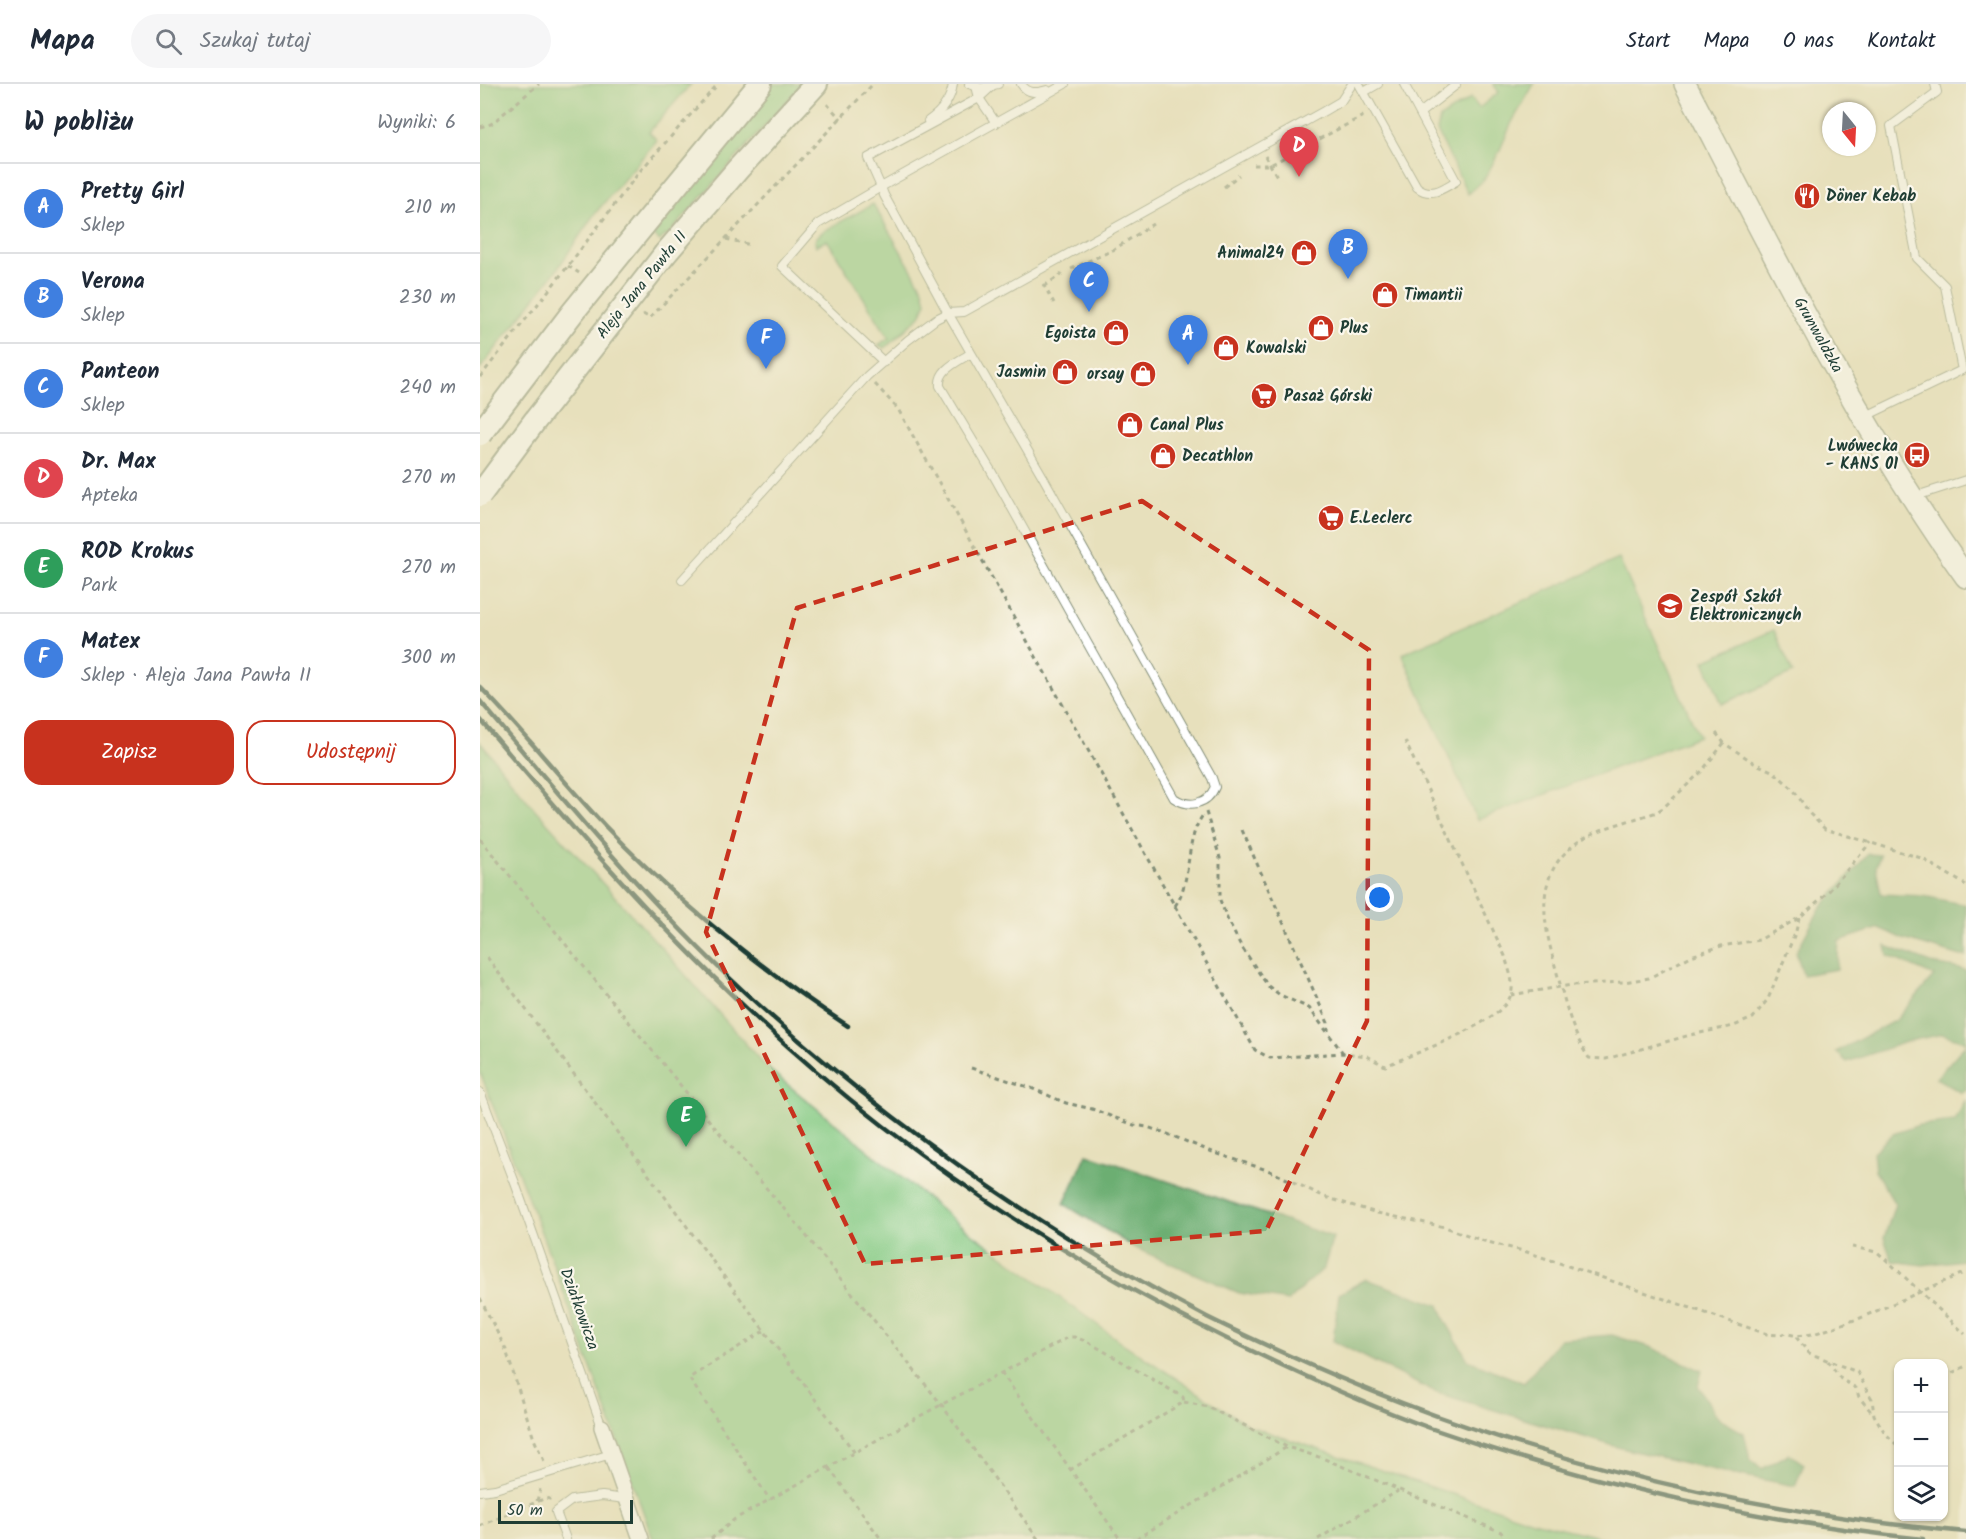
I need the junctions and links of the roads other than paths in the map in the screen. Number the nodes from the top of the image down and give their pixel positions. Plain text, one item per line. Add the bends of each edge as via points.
1 (760, 84) edge
2 (816, 84) edge
3 (953, 84) edge
4 (1021, 84) edge
5 (1352, 84) edge
6 (1359, 84) edge
7 (1378, 84) edge
8 (1404, 84) edge
9 (1456, 84) edge
10 (1685, 84) edge
11 (1935, 84) edge
12 (972, 85) edge
13 (995, 85) edge
14 (1062, 85) edge
15 (1364, 92) junction
16 (979, 98) junction
17 (1420, 113) junction
18 (996, 123) junction
19 (911, 134) junction
20 (882, 187) junction
21 (948, 313) junction
22 (971, 353) junction
23 (884, 362) junction
24 (1863, 417) junction
25 (480, 434) edge
26 (1966, 480) edge
27 (480, 495) edge
28 (1912, 497) junction
29 (1966, 577) edge
30 (682, 580) dead end
31 (480, 1092) edge
32 (603, 1427) joint
33 (611, 1454) junction
34 (480, 1491) edge
35 (626, 1499) junction
36 (566, 1539) edge
37 (641, 1539) edge

1 - 25 main road, bridge via 573,312
2 - 27 main road, Aleja Jana Pawła II, bridge via 665,254
3 - 19 lane via 946,105
4 - 14 lane via 1036,93
5 - 21 lane via 1341,101 964,312
6 - 15 lane
7 - 15 lane
8 - 17 lane
9 - 17 lane
10 - 24 street, Grunwaldzka
11 - 24 lane via 1936,92 1892,126 1917,258 1945,286 1962,370
12 - 13 lane
12 - 16 lane
13 - 16 lane
14 - 18 lane
15 - 17 lane via 1417,187 1432,193 1456,181
16 - 18 lane
16 - 19 lane
18 - 20 lane
19 - 20 lane via 868,158
20 - 21 lane
20 - 23 lane via 819,224 782,266
21 - 22 lane
21 - 23 lane
22 - 22 lane via 1212,778 1212,796 1202,802 1191,805 1174,798 940,386 943,372
23 - 30 lane
24 - 28 street, Grunwaldzka
26 - 28 lane
28 - 29 street, Grunwaldzka
31 - 32 lane, Działkowicza
32 - 33 street, Działkowicza
33 - 34 lane via 495,1490
33 - 35 street, Działkowicza
35 - 36 lane via 602,1496 572,1500 556,1512
35 - 37 street, Działkowicza

